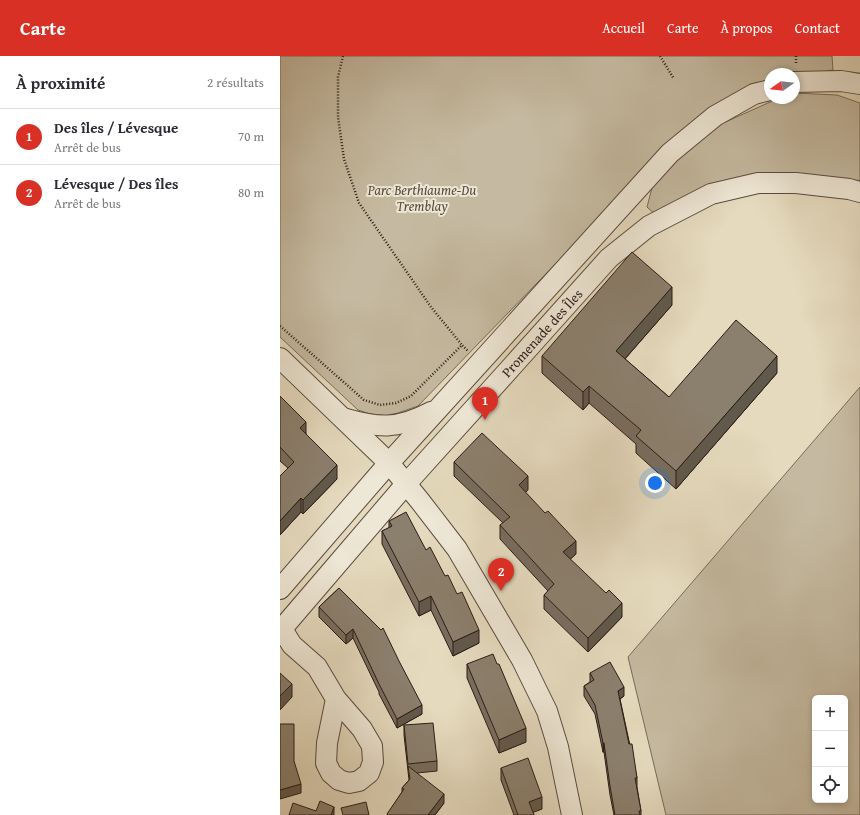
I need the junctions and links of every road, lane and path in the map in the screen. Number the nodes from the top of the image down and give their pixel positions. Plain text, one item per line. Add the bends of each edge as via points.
1 (343, 56) edge
2 (660, 56) edge
3 (674, 79) dead end
4 (800, 82) edge
5 (860, 84) edge
6 (764, 92) edge
7 (860, 192) edge
8 (280, 326) edge
9 (462, 346) junction
10 (280, 358) edge
11 (480, 363) junction
12 (440, 407) junction
13 (342, 417) junction
14 (389, 463) junction
15 (406, 484) junction
16 (280, 589) edge
17 (281, 630) edge
18 (336, 699) dead end
19 (572, 815) edge

1 - 9 path via 338,77 338,117 344,160 358,203 431,307
2 - 3 path
4 - 5 street via 841,81
6 - 11 street, Promenade des Îles via 754,94 715,116 670,153
7 - 15 street, Promenade des Îles via 796,183 758,183 711,194 649,226 609,258
8 - 9 path via 364,400 380,405 396,403 411,396
9 - 11 path
10 - 13 street
11 - 12 street, Promenade des Îles
12 - 13 street via 405,423 390,426 360,423
12 - 14 street, Promenade des Îles
13 - 14 street
14 - 15 street
14 - 16 street, Promenade des Îles
15 - 17 street, Promenade des Îles
15 - 19 street via 457,549 522,660 547,712 558,747
17 - 18 street via 292,645 317,667

